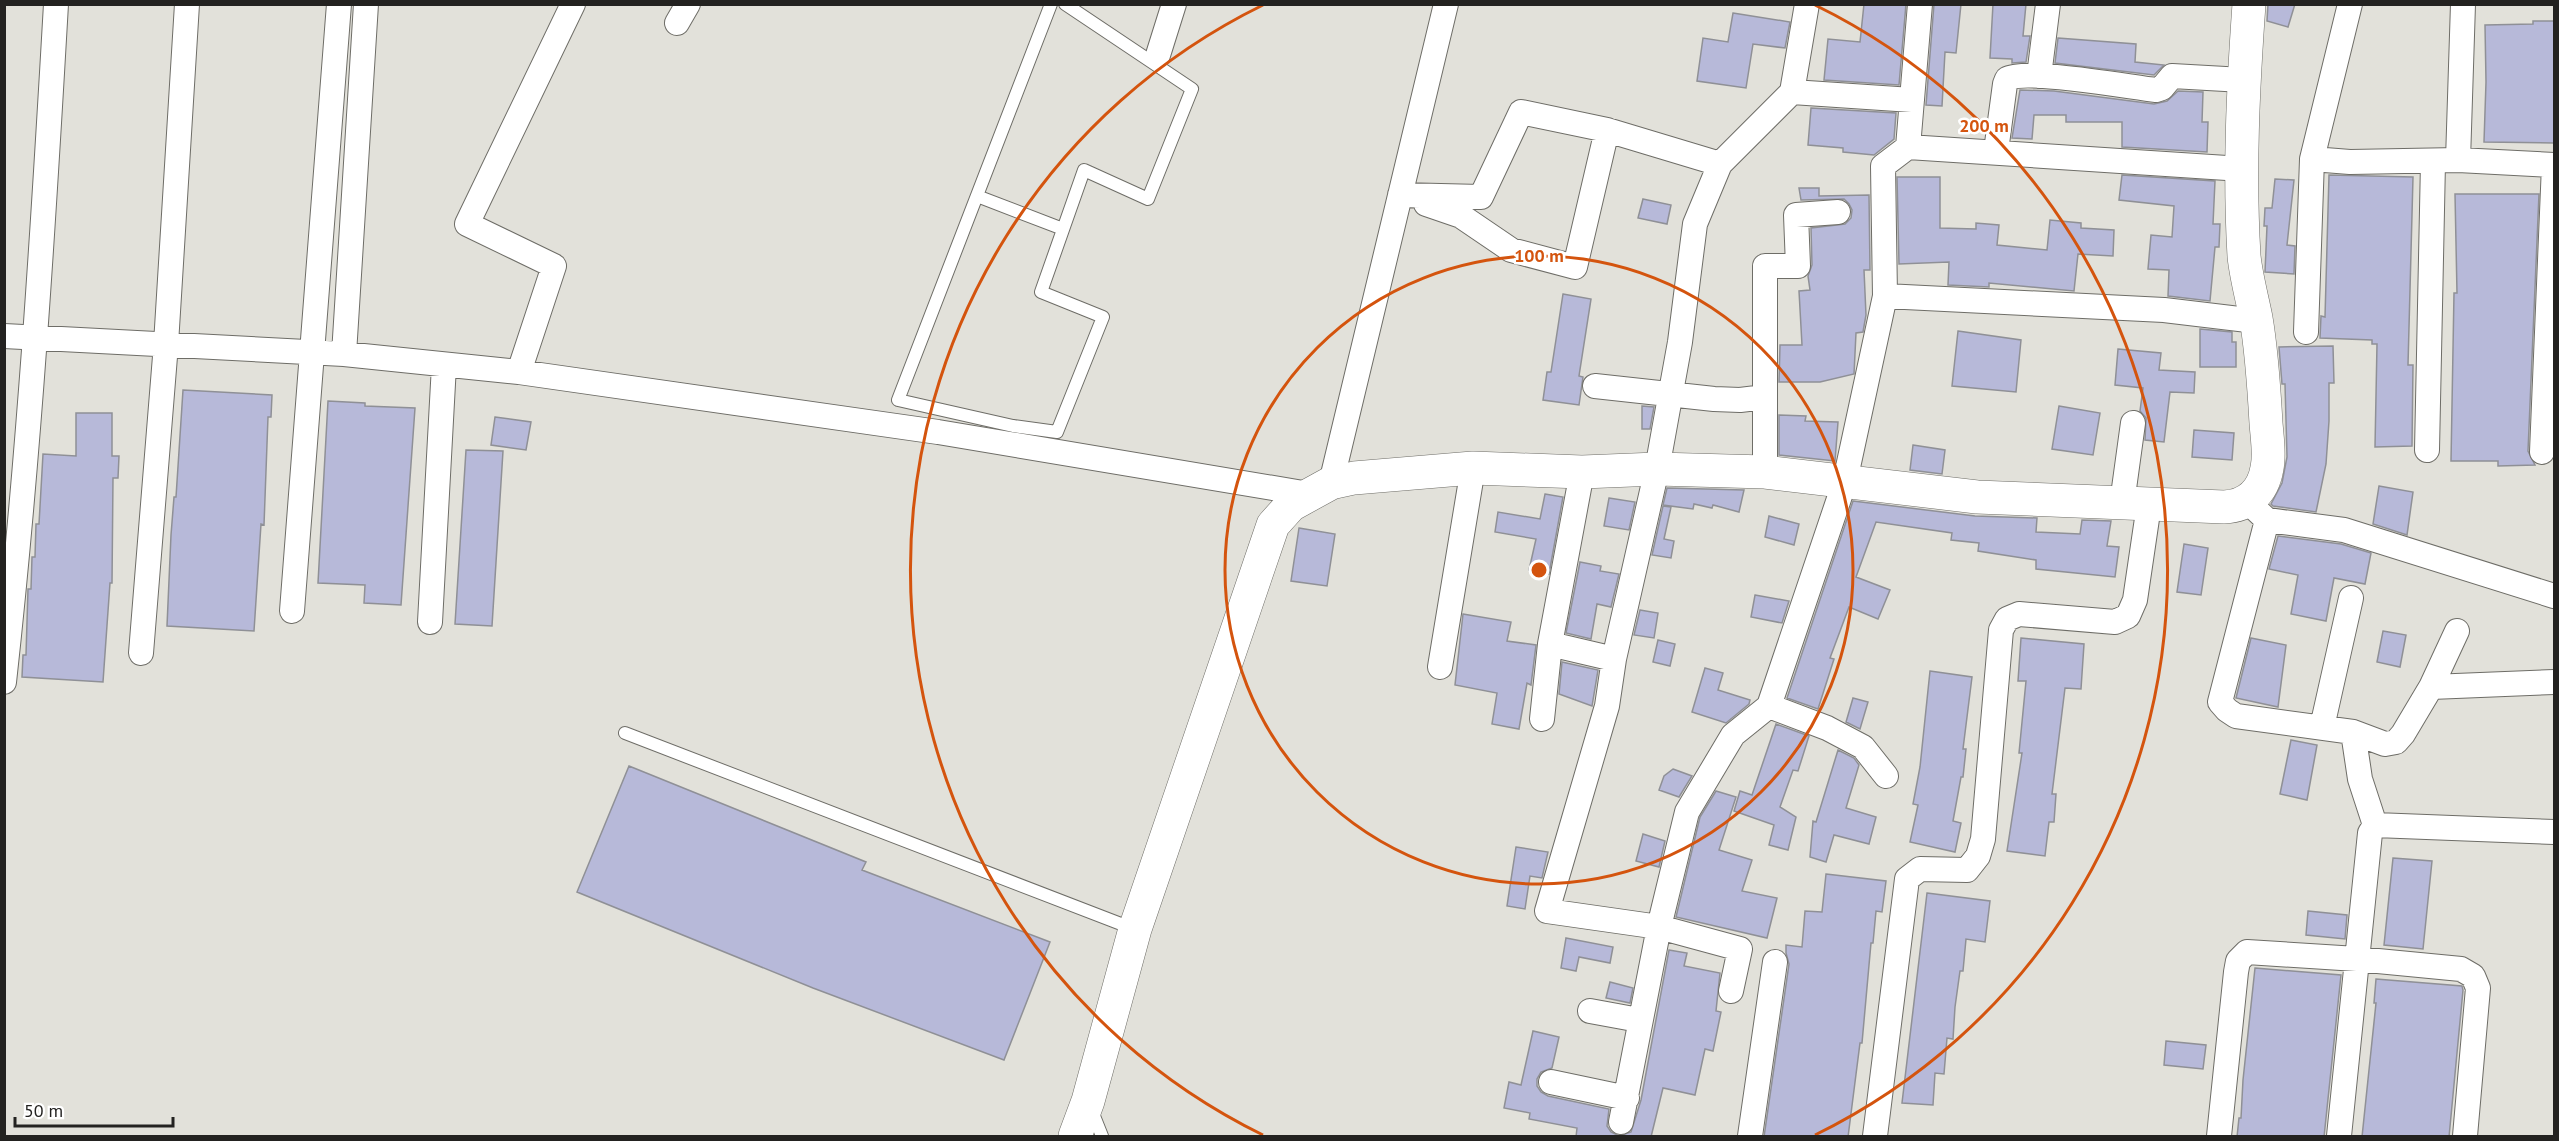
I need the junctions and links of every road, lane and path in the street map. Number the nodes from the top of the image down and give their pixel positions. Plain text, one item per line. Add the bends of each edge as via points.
1 (56, 4) edge
2 (187, 4) edge
3 (339, 4) edge
4 (366, 4) edge
5 (573, 4) edge
6 (1051, 4) edge
7 (1065, 4) edge
8 (1174, 4) edge
9 (1446, 4) edge
10 (1807, 4) edge
11 (1920, 4) edge
12 (2048, 4) edge
13 (2249, 4) edge
14 (2350, 4) edge
15 (2463, 4) edge
16 (1158, 55) dead end
17 (2039, 76) junction
18 (2243, 80) junction
19 (1792, 92) junction
20 (1912, 100) junction
21 (1607, 130) junction
22 (1908, 147) junction
23 (1996, 151) junction
24 (2312, 159) junction
25 (2458, 160) junction
26 (2433, 162) junction
27 (1720, 164) junction
28 (2554, 165) edge
29 (2242, 169) junction
30 (1401, 195) junction
31 (976, 196) junction
32 (1838, 212) dead end
33 (1063, 229) junction
34 (1885, 296) junction
35 (2256, 321) junction
36 (2306, 332) dead end
37 (4, 336) edge
38 (36, 337) junction
39 (166, 344) junction
40 (312, 354) junction
41 (344, 354) junction
42 (444, 365) junction
43 (519, 372) junction
44 (1595, 386) dead end
45 (1671, 393) junction
46 (1765, 397) junction
47 (2133, 423) dead end
48 (1011, 436) junction
49 (2427, 450) dead end
50 (2542, 452) dead end
51 (1473, 468) junction
52 (1657, 469) junction
53 (1582, 472) junction
54 (1765, 472) junction
55 (1845, 481) junction
56 (1320, 488) junction
57 (2135, 504) junction
58 (2257, 511) junction
59 (12, 535) edge
60 (2554, 596) edge
61 (2352, 598) dead end
62 (292, 610) dead end
63 (430, 622) dead end
64 (2457, 631) dead end
65 (1550, 644) junction
66 (141, 653) dead end
67 (1614, 659) junction
68 (1440, 667) dead end
69 (4, 682) edge
70 (2554, 682) edge
71 (2431, 687) junction
72 (1769, 706) junction
73 (1542, 720) dead end
74 (2322, 728) junction
75 (2354, 732) junction
76 (625, 733) dead end
77 (1886, 776) dead end
78 (2374, 825) junction
79 (2554, 832) edge
80 (1659, 927) junction
81 (1136, 929) junction
82 (2358, 959) junction
83 (1775, 962) dead end
84 (1731, 991) dead end
85 (1590, 1011) dead end
86 (1640, 1020) junction
87 (1551, 1082) dead end
88 (1627, 1098) junction
89 (1088, 1101) junction
90 (1622, 1122) dead end
91 (1075, 1137) edge
92 (1102, 1137) edge
93 (1750, 1137) edge
94 (1875, 1137) edge
95 (2219, 1137) edge
96 (2340, 1137) edge
97 (2465, 1137) edge

1 - 38 street
2 - 39 street
3 - 40 street
4 - 41 street
5 - 43 street via 467,224 554,266
6 - 31 lane
7 - 33 lane via 1192,89 1148,199 1084,170
8 - 16 street
9 - 30 street
10 - 19 street
11 - 20 street
12 - 17 street
13 - 18 main road
14 - 24 street
15 - 25 street
17 - 18 street via 2156,90 2172,76
17 - 23 street via 2007,79
18 - 29 main road
19 - 20 street
19 - 27 street
20 - 22 street
21 - 27 street
21 - 30 street via 1521,112 1481,197
21 - 30 street via 1575,267 1511,250 1461,216
22 - 23 street
22 - 34 street via 1883,166
23 - 29 street
24 - 26 street
24 - 36 street
25 - 26 street
25 - 28 street
26 - 49 street
27 - 45 street via 1695,224
28 - 50 street
29 - 35 main road via 2244,258
30 - 56 street
31 - 33 lane
31 - 48 lane via 898,400
32 - 46 street via 1796,214 1798,266 1765,266
33 - 48 lane via 1041,292 1103,317 1057,432
34 - 35 street via 2164,310
34 - 55 street
35 - 58 main road via 2268,468 2257,492
37 - 38 street
38 - 39 street
38 - 59 street
39 - 40 street
39 - 66 street
40 - 41 street
40 - 62 street
41 - 42 street
42 - 43 street
42 - 63 street
43 - 48 street via 938,432
44 - 45 street
45 - 46 street via 1740,400
45 - 52 street
46 - 54 street
47 - 57 street
48 - 56 street
51 - 53 main road
51 - 56 main road via 1354,478
51 - 68 street
52 - 53 main road
52 - 54 main road
52 - 67 street
53 - 65 street
54 - 55 main road
55 - 57 main road via 1977,497
55 - 72 street
56 - 81 main road via 1291,505 1273,525
57 - 58 main road
57 - 94 street via 2135,600 2128,616 2115,622 2019,614 2007,619 2001,630 1983,838 1978,856 1967,870 1920,869 1907,879
58 - 60 street via 2344,530
58 - 74 street via 2220,702 2236,716
59 - 69 street
61 - 74 street
64 - 71 street
65 - 67 street
65 - 73 street
67 - 80 street via 1607,706 1547,911
70 - 71 street
71 - 75 street via 2396,742 2385,744
72 - 77 street via 1827,728 1863,747
72 - 80 street via 1733,735 1687,812
74 - 75 street
75 - 78 street via 2360,779
76 - 81 lane
78 - 79 street
78 - 82 street via 2370,833
80 - 84 street via 1740,949
80 - 86 street
81 - 89 main road
82 - 95 street via 2247,952 2238,961
82 - 96 street
82 - 97 street via 2461,969 2473,976 2478,988
83 - 93 street
85 - 86 street
86 - 88 street
87 - 88 street
88 - 90 street
89 - 91 main road
89 - 92 lane

